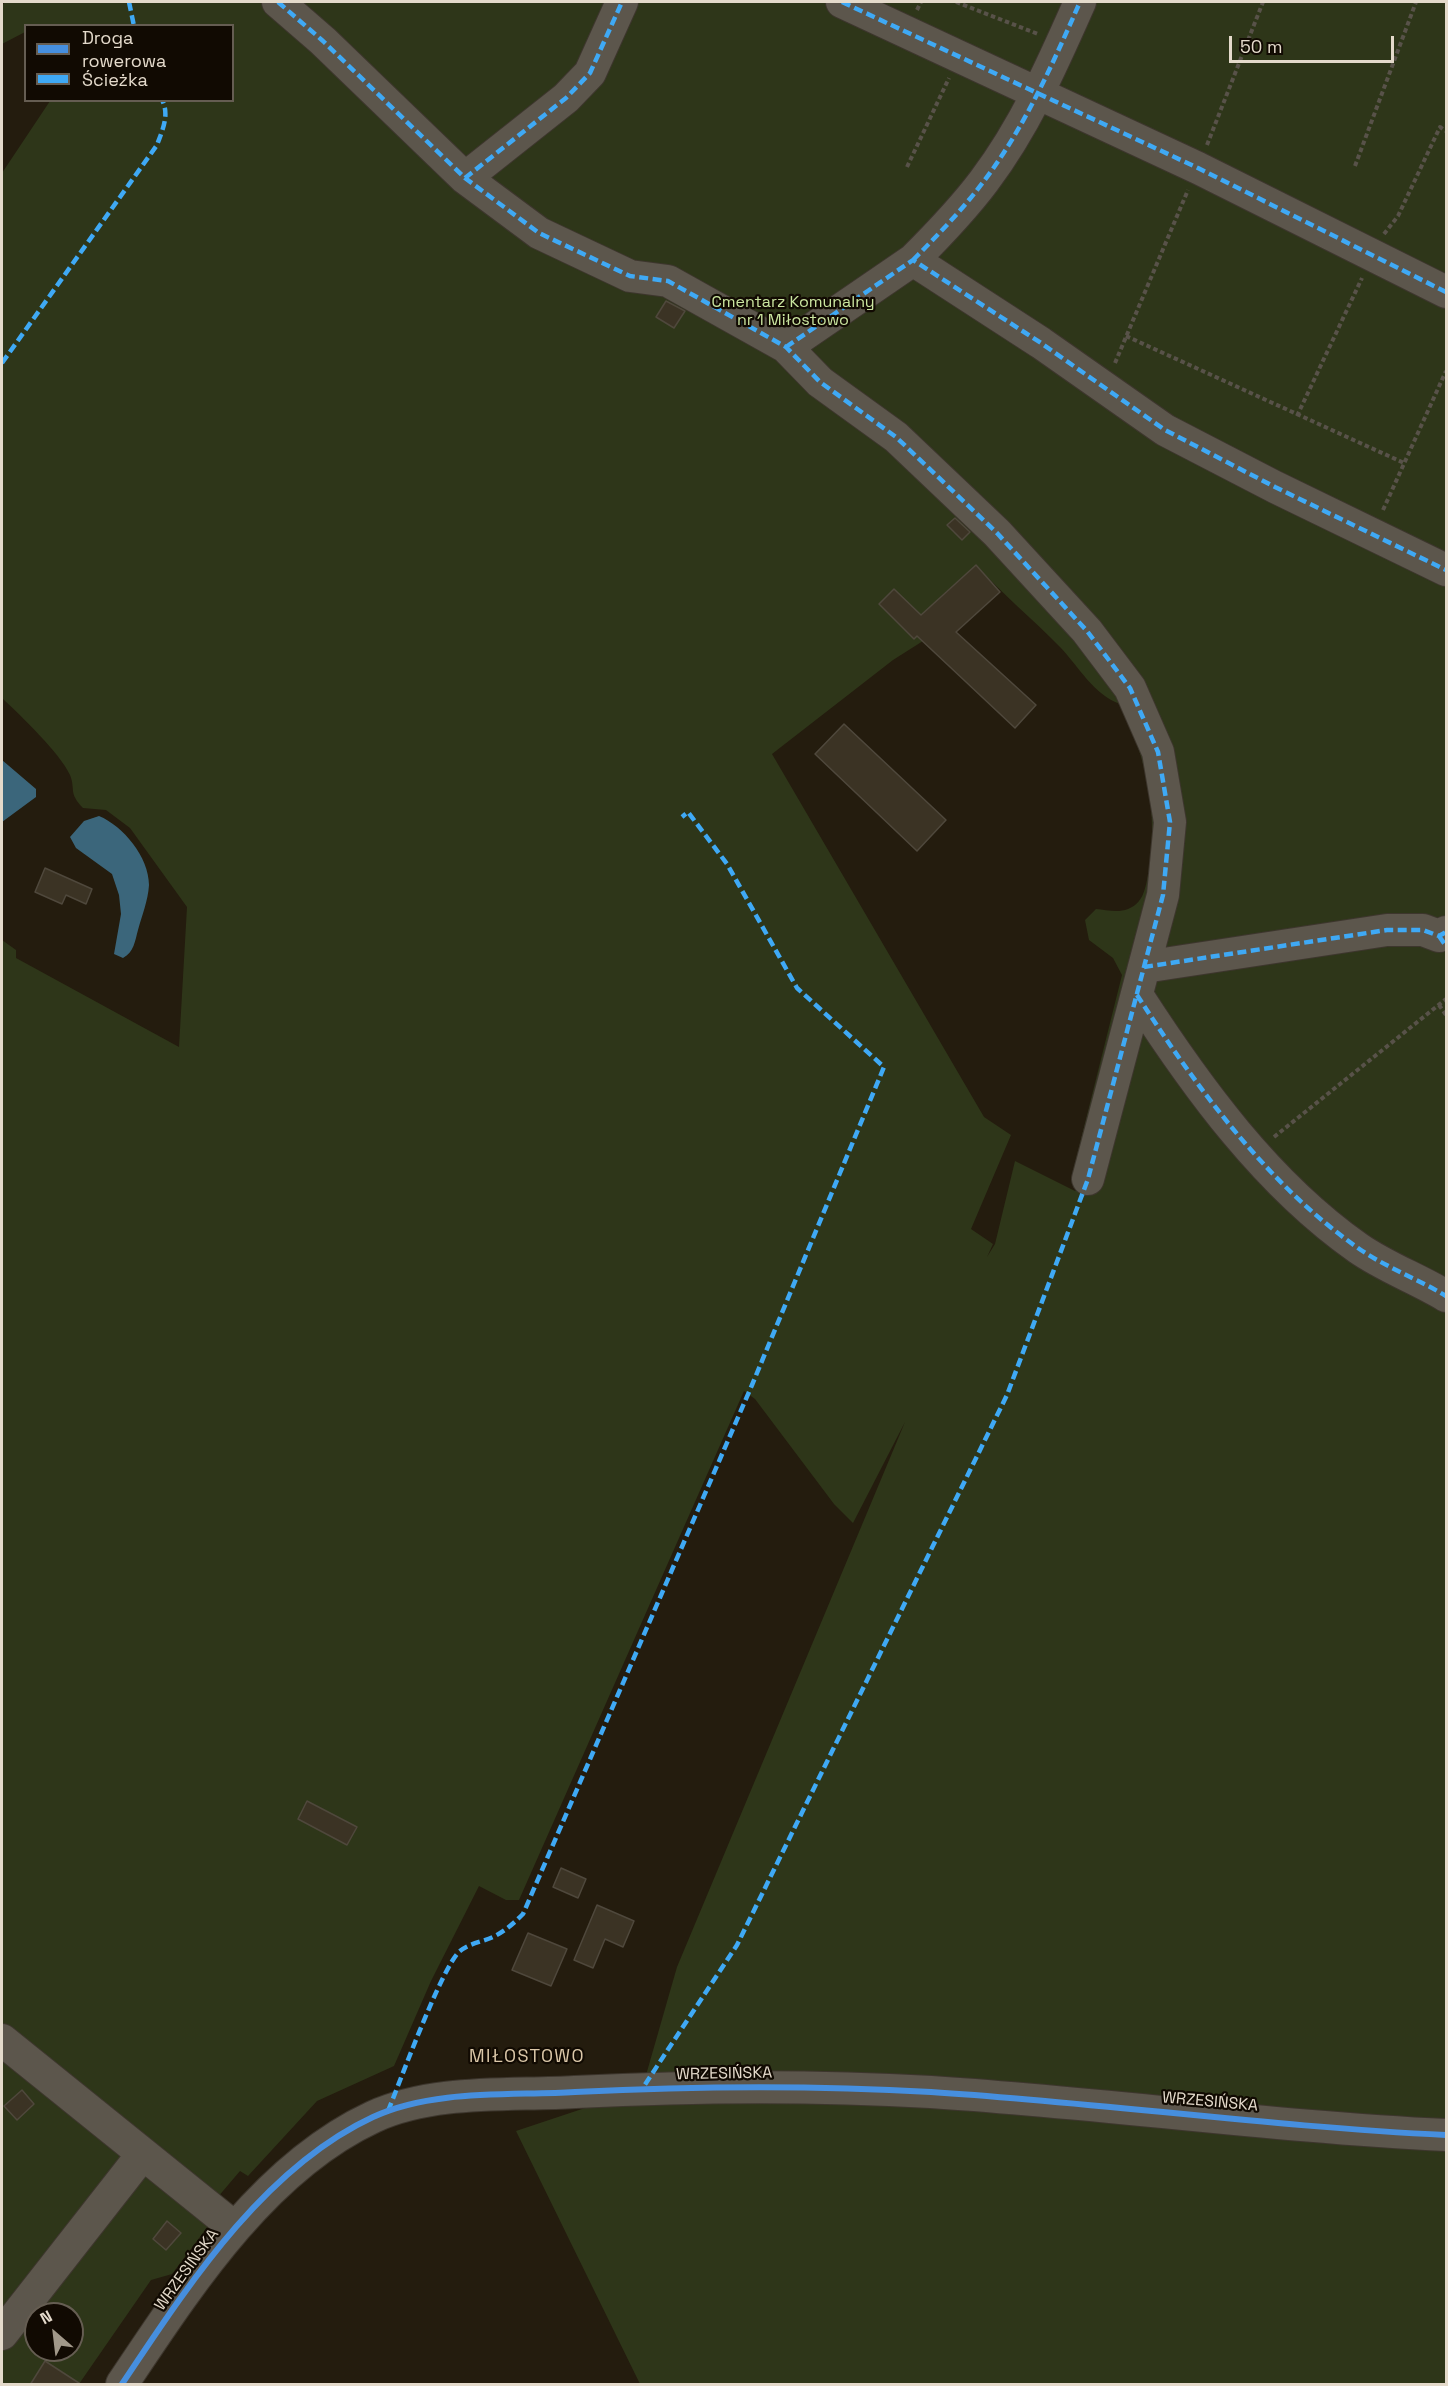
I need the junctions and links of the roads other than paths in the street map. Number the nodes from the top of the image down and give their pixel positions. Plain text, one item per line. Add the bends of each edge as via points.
1 (278, 2) edge
2 (622, 2) edge
3 (842, 2) edge
4 (1080, 2) edge
5 (1037, 92) junction
6 (465, 178) junction
7 (913, 260) junction
8 (1446, 291) edge
9 (786, 347) junction
10 (1446, 570) edge
11 (1444, 938) edge
12 (1140, 981) junction
13 (1088, 1179) dead end
14 (1446, 1296) edge
15 (2, 2040) edge
16 (1446, 2135) edge
17 (142, 2155) junction
18 (235, 2228) junction
19 (2, 2334) edge
20 (122, 2385) edge

1 - 6 street
2 - 6 street via 590,73 566,98
3 - 5 street
4 - 5 street
5 - 7 street via 984,181
5 - 8 street
6 - 9 street via 539,233 630,276 668,281
7 - 9 street
7 - 10 street via 1165,430
9 - 12 street via 820,382 896,437 997,532 1087,631 1130,688 1158,752 1170,822 1162,895
11 - 12 street via 1423,930 1387,930
12 - 13 street
12 - 14 street via 1194,1076 1289,1190 1351,1243
15 - 17 street
16 - 18 street, WRZESIŃSKA via 932,2092 823,2087 735,2086 483,2096 414,2105 357,2126 319,2150
17 - 18 street
17 - 19 street
18 - 20 street, WRZESIŃSKA

